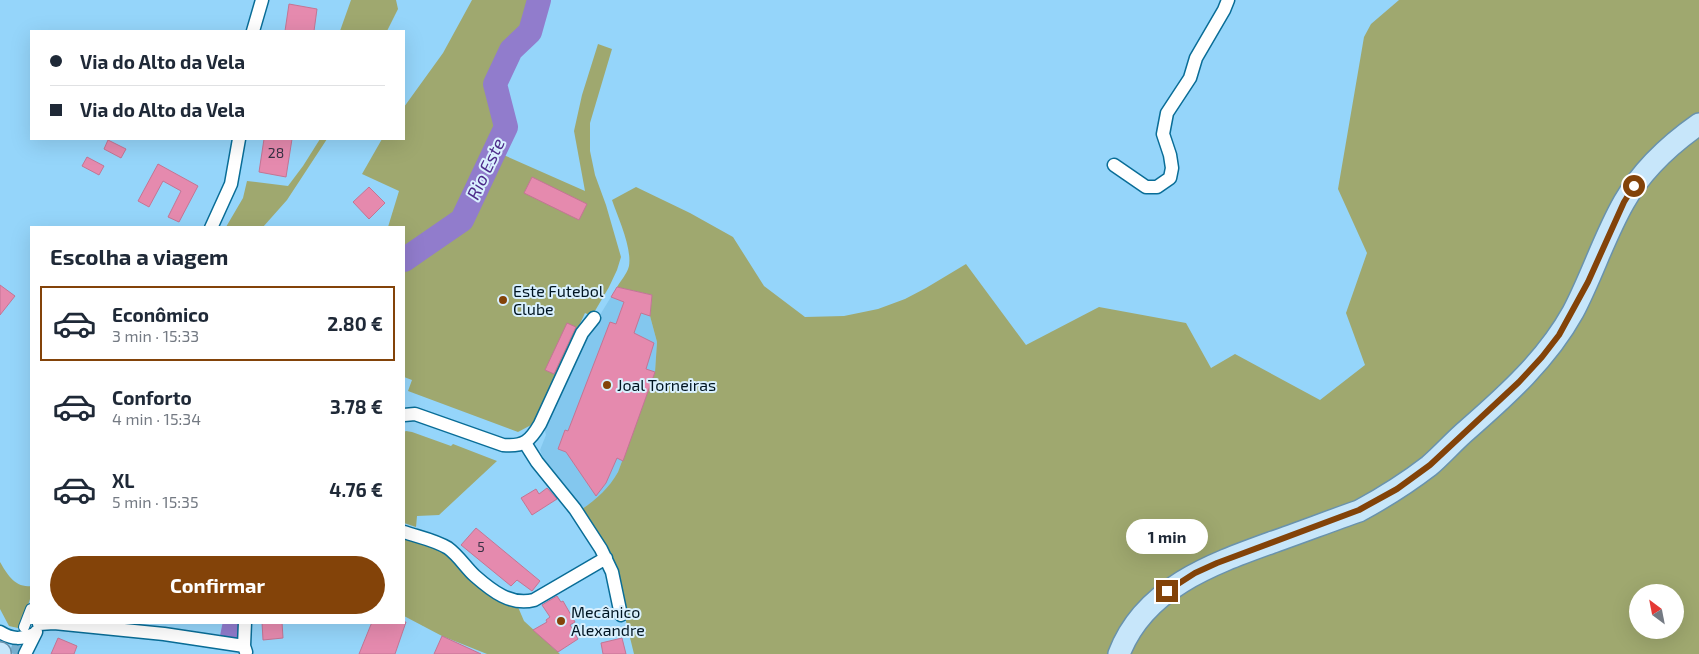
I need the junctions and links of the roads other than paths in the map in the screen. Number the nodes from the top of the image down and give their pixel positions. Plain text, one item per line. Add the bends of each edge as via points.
1 (262, 0) edge
2 (1228, 0) edge
3 (253, 30) edge
4 (1699, 124) edge
5 (239, 140) edge
6 (1114, 165) dead end
7 (212, 226) edge
8 (594, 318) dead end
9 (405, 415) edge
10 (525, 443) junction
11 (405, 532) edge
12 (606, 558) junction
13 (620, 615) dead end
14 (49, 624) edge
15 (64, 624) edge
16 (245, 624) edge
17 (34, 627) edge
18 (0, 632) edge
19 (245, 650) edge
20 (25, 654) edge
21 (1119, 654) edge

1 - 3 street
2 - 6 street via 1196,58 1190,78 1167,113 1163,134 1170,155 1170,178 1157,187 1146,187
4 - 21 main road via 1662,153 1634,186 1572,312 1542,357 1430,465 1397,489 1359,510 1217,563 1180,582 1142,615
5 - 7 street via 231,184
8 - 10 street via 582,333 540,424
9 - 10 street via 415,414 503,445
10 - 12 street via 575,509
11 - 12 street via 448,548 475,576 514,602 534,600
12 - 13 street
14 - 17 street
15 - 19 street via 164,634
16 - 19 street
17 - 18 street via 23,638 10,638
17 - 20 street

